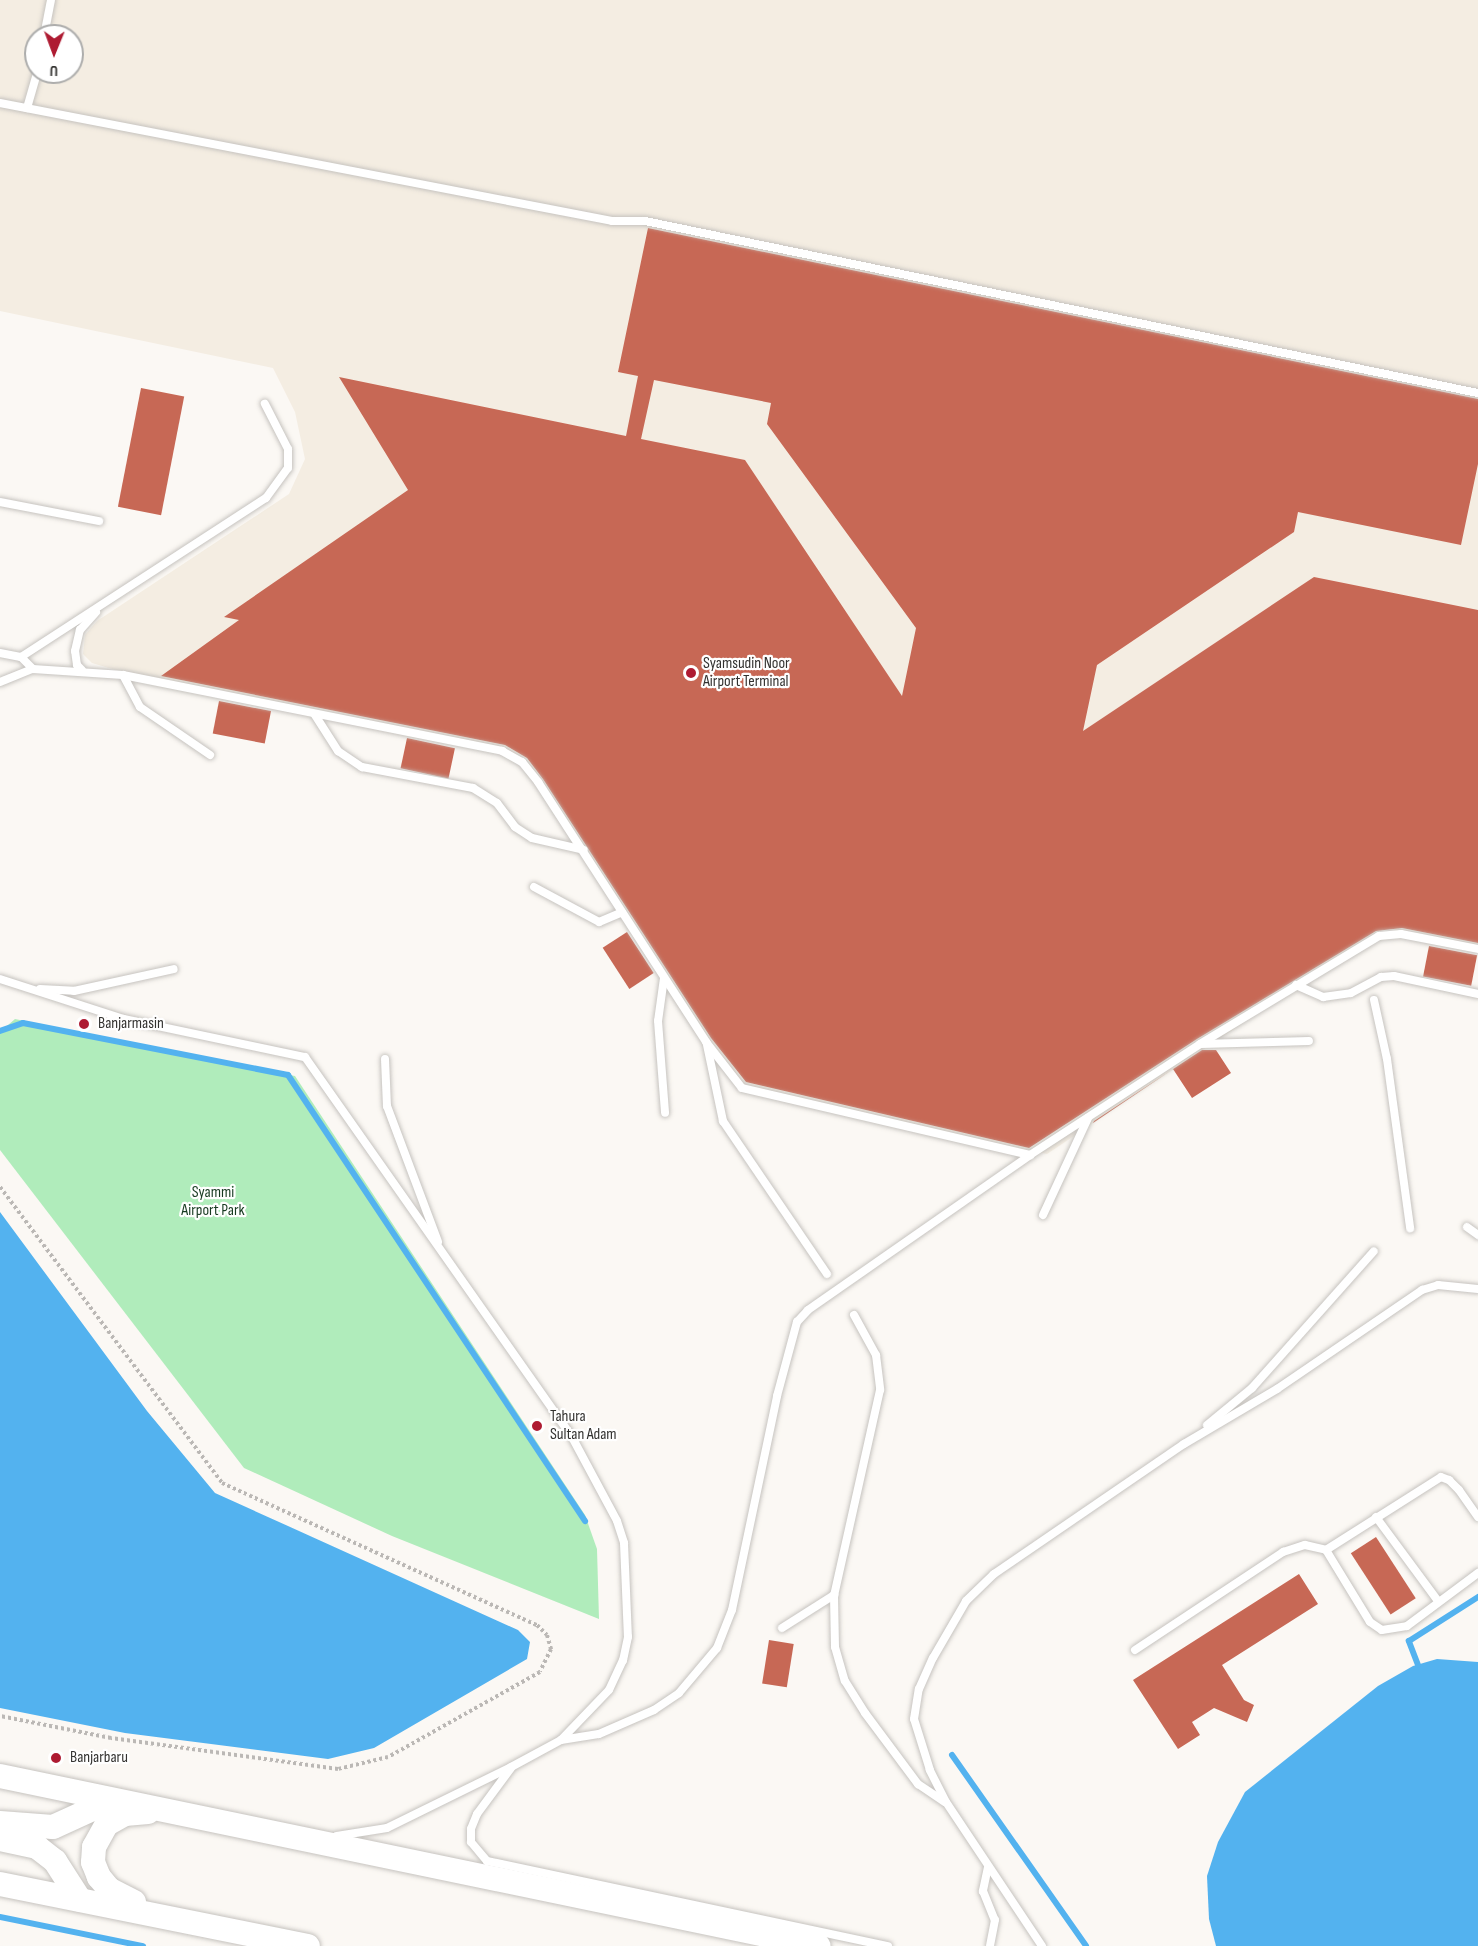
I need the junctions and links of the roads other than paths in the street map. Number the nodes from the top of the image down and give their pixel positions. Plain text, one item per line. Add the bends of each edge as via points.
1 (51, 0) edge
2 (46, 24) edge
3 (34, 84) edge
4 (0, 103) edge
5 (27, 108) junction
6 (1478, 393) edge
7 (266, 404) dead end
8 (0, 502) edge
9 (99, 521) dead end
10 (102, 604) junction
11 (0, 653) edge
12 (21, 657) junction
13 (33, 669) junction
14 (82, 670) junction
15 (123, 675) junction
16 (0, 682) edge
17 (315, 715) junction
18 (210, 755) dead end
19 (584, 850) junction
20 (534, 887) dead end
21 (622, 912) junction
22 (1478, 949) edge
23 (174, 969) dead end
24 (664, 978) junction
25 (0, 979) edge
26 (1296, 985) junction
27 (24, 988) junction
28 (1478, 994) edge
29 (1374, 1000) dead end
30 (1309, 1041) dead end
31 (706, 1042) junction
32 (1200, 1044) junction
33 (385, 1059) dead end
34 (665, 1113) dead end
35 (1088, 1118) junction
36 (1030, 1155) junction
37 (1043, 1215) dead end
38 (1467, 1227) dead end
39 (1410, 1228) dead end
40 (1478, 1236) edge
41 (441, 1251) junction
42 (1374, 1251) dead end
43 (827, 1274) dead end
44 (1478, 1289) edge
45 (854, 1315) dead end
46 (1184, 1444) junction
47 (1478, 1517) edge
48 (1376, 1518) junction
49 (1326, 1550) junction
50 (1478, 1573) edge
51 (834, 1595) junction
52 (1438, 1601) junction
53 (782, 1628) dead end
54 (1135, 1650) dead end
55 (561, 1740) junction
56 (0, 1763) edge
57 (511, 1767) junction
58 (0, 1776) edge
59 (0, 1792) edge
60 (110, 1801) junction
61 (946, 1802) junction
62 (0, 1808) edge
63 (167, 1812) junction
64 (0, 1823) edge
65 (294, 1835) junction
66 (0, 1839) edge
67 (0, 1854) edge
68 (988, 1866) junction
69 (0, 1870) edge
70 (0, 1884) edge
71 (80, 1900) junction
72 (185, 1918) junction
73 (308, 1946) edge
74 (819, 1946) edge
75 (888, 1946) edge
76 (990, 1946) edge
77 (1042, 1946) edge

1 - 2 lane
3 - 5 lane
4 - 5 lane
5 - 6 lane via 612,221 645,221
7 - 10 lane via 288,449 288,468 280,483 240,516
8 - 9 lane
10 - 12 lane
10 - 14 lane via 80,630 75,651
11 - 12 lane
12 - 13 lane
13 - 14 lane
13 - 16 lane
14 - 15 lane
15 - 17 lane
15 - 18 lane via 140,707
17 - 19 lane via 338,751 362,767 472,788 497,803 515,827 532,838
17 - 19 lane via 502,751 522,762
19 - 21 lane
20 - 21 lane via 599,922
21 - 24 lane
22 - 26 lane via 1401,934 1379,936
23 - 27 lane via 75,991
24 - 31 lane
24 - 34 lane via 658,1021
25 - 27 lane
26 - 28 lane via 1323,997 1351,993 1381,977 1394,976
26 - 32 lane
27 - 41 lane via 124,1019 305,1057
29 - 39 lane via 1387,1059
30 - 32 lane
31 - 36 lane via 742,1088
31 - 43 lane via 723,1121
32 - 35 lane
33 - 41 lane via 387,1106
35 - 36 lane
35 - 37 lane
36 - 55 lane via 808,1310 797,1322 777,1396 732,1610 717,1648 679,1693 654,1710 599,1734
38 - 40 lane
41 - 55 lane via 572,1437 603,1489 624,1543 628,1599 623,1660 609,1690
42 - 46 lane via 1252,1388
44 - 46 lane via 1437,1285 1422,1290 1277,1389
45 - 51 lane via 876,1355 880,1390
46 - 61 lane via 994,1574 966,1602 928,1668 919,1689 914,1719 927,1763
47 - 48 lane via 1449,1479 1440,1477
48 - 49 lane
48 - 52 lane
49 - 52 lane via 1370,1622 1382,1630 1407,1626
49 - 54 lane via 1305,1545 1283,1552
50 - 52 lane
51 - 53 lane
51 - 61 lane via 835,1647 845,1681 918,1784
55 - 57 lane
56 - 60 street via 56,1774
57 - 65 lane via 387,1828 350,1836
57 - 75 lane via 477,1814 471,1829 471,1842 487,1861
58 - 60 street
59 - 60 street
60 - 62 street via 51,1813
60 - 63 street
60 - 64 street via 53,1827
61 - 68 lane
63 - 65 street
63 - 72 street via 125,1814 108,1824 99,1834 93,1862 109,1889 125,1899
65 - 74 street via 379,1857
66 - 71 street via 37,1847 55,1861
67 - 71 street via 32,1861
68 - 76 lane via 983,1891 994,1920
68 - 77 lane
69 - 71 street via 43,1881
70 - 71 street
71 - 72 street
72 - 73 street

